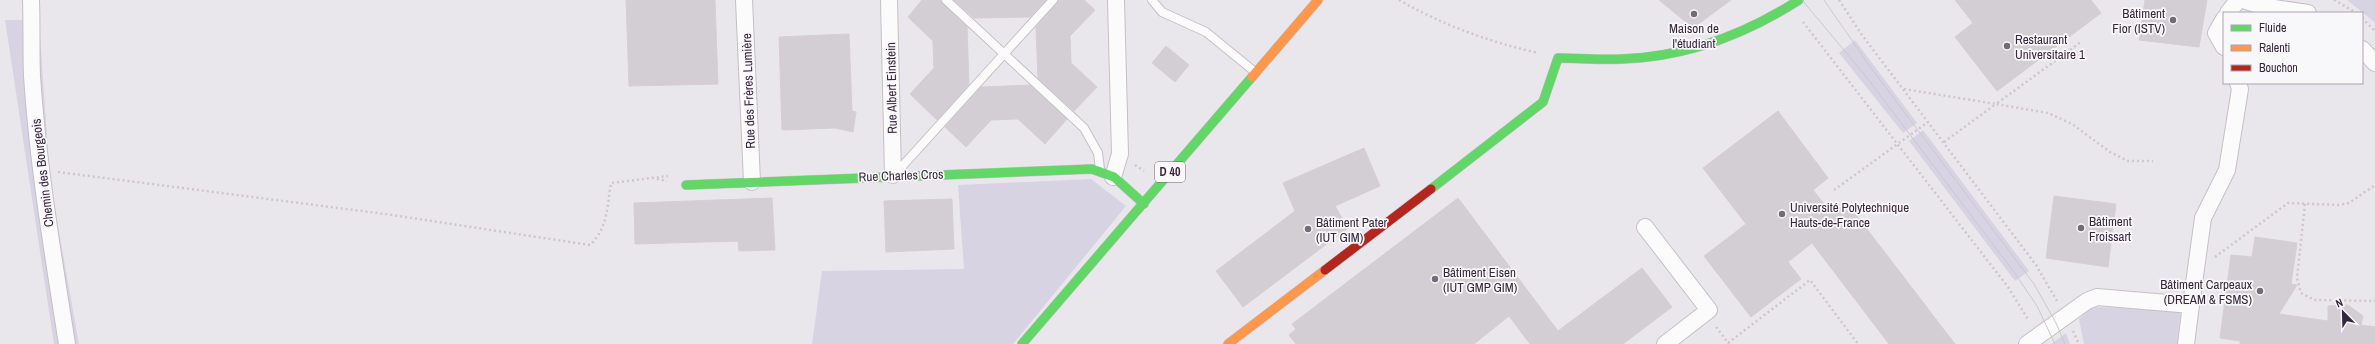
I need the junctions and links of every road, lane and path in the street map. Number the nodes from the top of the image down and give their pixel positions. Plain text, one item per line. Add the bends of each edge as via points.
1 (31, 0) edge
2 (744, 0) edge
3 (889, 0) edge
4 (946, 0) edge
5 (1053, 0) edge
6 (1116, 0) edge
7 (1152, 0) edge
8 (1318, 0) edge
9 (1399, 0) edge
10 (1839, 0) edge
11 (2238, 0) edge
12 (2243, 0) edge
13 (2334, 0) edge
14 (1792, 2) edge
15 (2229, 12) edge
16 (2301, 12) edge
17 (2355, 12) edge
18 (2363, 19) edge
19 (2223, 21) edge
20 (2375, 31) edge
21 (2081, 42) dead end
22 (2223, 45) edge
23 (2363, 50) edge
24 (1004, 53) junction
25 (1558, 58) junction
26 (2375, 62) edge
27 (1256, 72) junction
28 (2238, 84) edge
29 (1903, 89) junction
30 (1996, 104) junction
31 (1928, 122) junction
32 (1944, 142) junction
33 (1897, 144) junction
34 (2153, 161) dead end
35 (41, 170) junction
36 (1107, 173) junction
37 (894, 175) junction
38 (752, 182) junction
39 (610, 183) dead end
40 (686, 185) dead end
41 (2375, 185) edge
42 (1834, 190) dead end
43 (1144, 204) junction
44 (2305, 204) junction
45 (1645, 227) dead end
46 (2198, 262) junction
47 (2375, 301) edge
48 (2191, 305) junction
49 (1706, 313) junction
50 (2066, 316) junction
51 (2032, 340) edge
52 (1728, 343) edge
53 (67, 344) edge
54 (1022, 344) edge
55 (1228, 344) edge
56 (1665, 344) edge
57 (1858, 344) edge
58 (2078, 344) edge
59 (2186, 344) edge

1 - 35 street, Chemin des Bourgeois via 32,76
2 - 38 street, Rue des Frères Lumière
3 - 37 street, Rue Albert Einstein
4 - 24 lane
5 - 24 lane
6 - 36 street via 1120,154
7 - 27 lane via 1162,12 1206,32
8 - 27 street, D 40
9 - 25 path via 1445,24 1482,39
10 - 29 path
11 - 15 street
12 - 16 street via 2260,6
13 - 17 path
14 - 25 street via 1771,18 1730,35 1670,52 1622,58
14 - 33 path
18 - 20 path
19 - 22 street via 2216,33
21 - 30 path
23 - 26 street
24 - 36 lane via 1084,128
24 - 37 lane
25 - 55 street via 1543,102 1531,113
27 - 43 street, D 40
28 - 46 street via 2240,89 2227,170 2203,218
29 - 30 path
29 - 31 path
30 - 32 path
30 - 34 path via 2048,113 2072,124 2110,152 2128,161
31 - 32 path
31 - 33 path
32 - 50 path via 2036,265
33 - 42 path
33 - 51 path via 2008,287
35 - 39 path via 385,214 590,245 605,224
35 - 53 street, Chemin des Bourgeois
36 - 37 street, Rue Charles Cros
36 - 43 street
37 - 38 street, Rue Charles Cros
38 - 40 street, Rue Charles Cros
41 - 44 path via 2349,203
43 - 54 street, D 40
44 - 46 path via 2288,203 2212,259
44 - 47 path via 2297,278 2301,293 2314,300
45 - 49 street via 1709,310
46 - 48 street
48 - 50 street via 2098,297 2087,301
48 - 59 street
49 - 52 path
49 - 56 street
50 - 51 street
50 - 58 path
52 - 57 path via 1810,280

